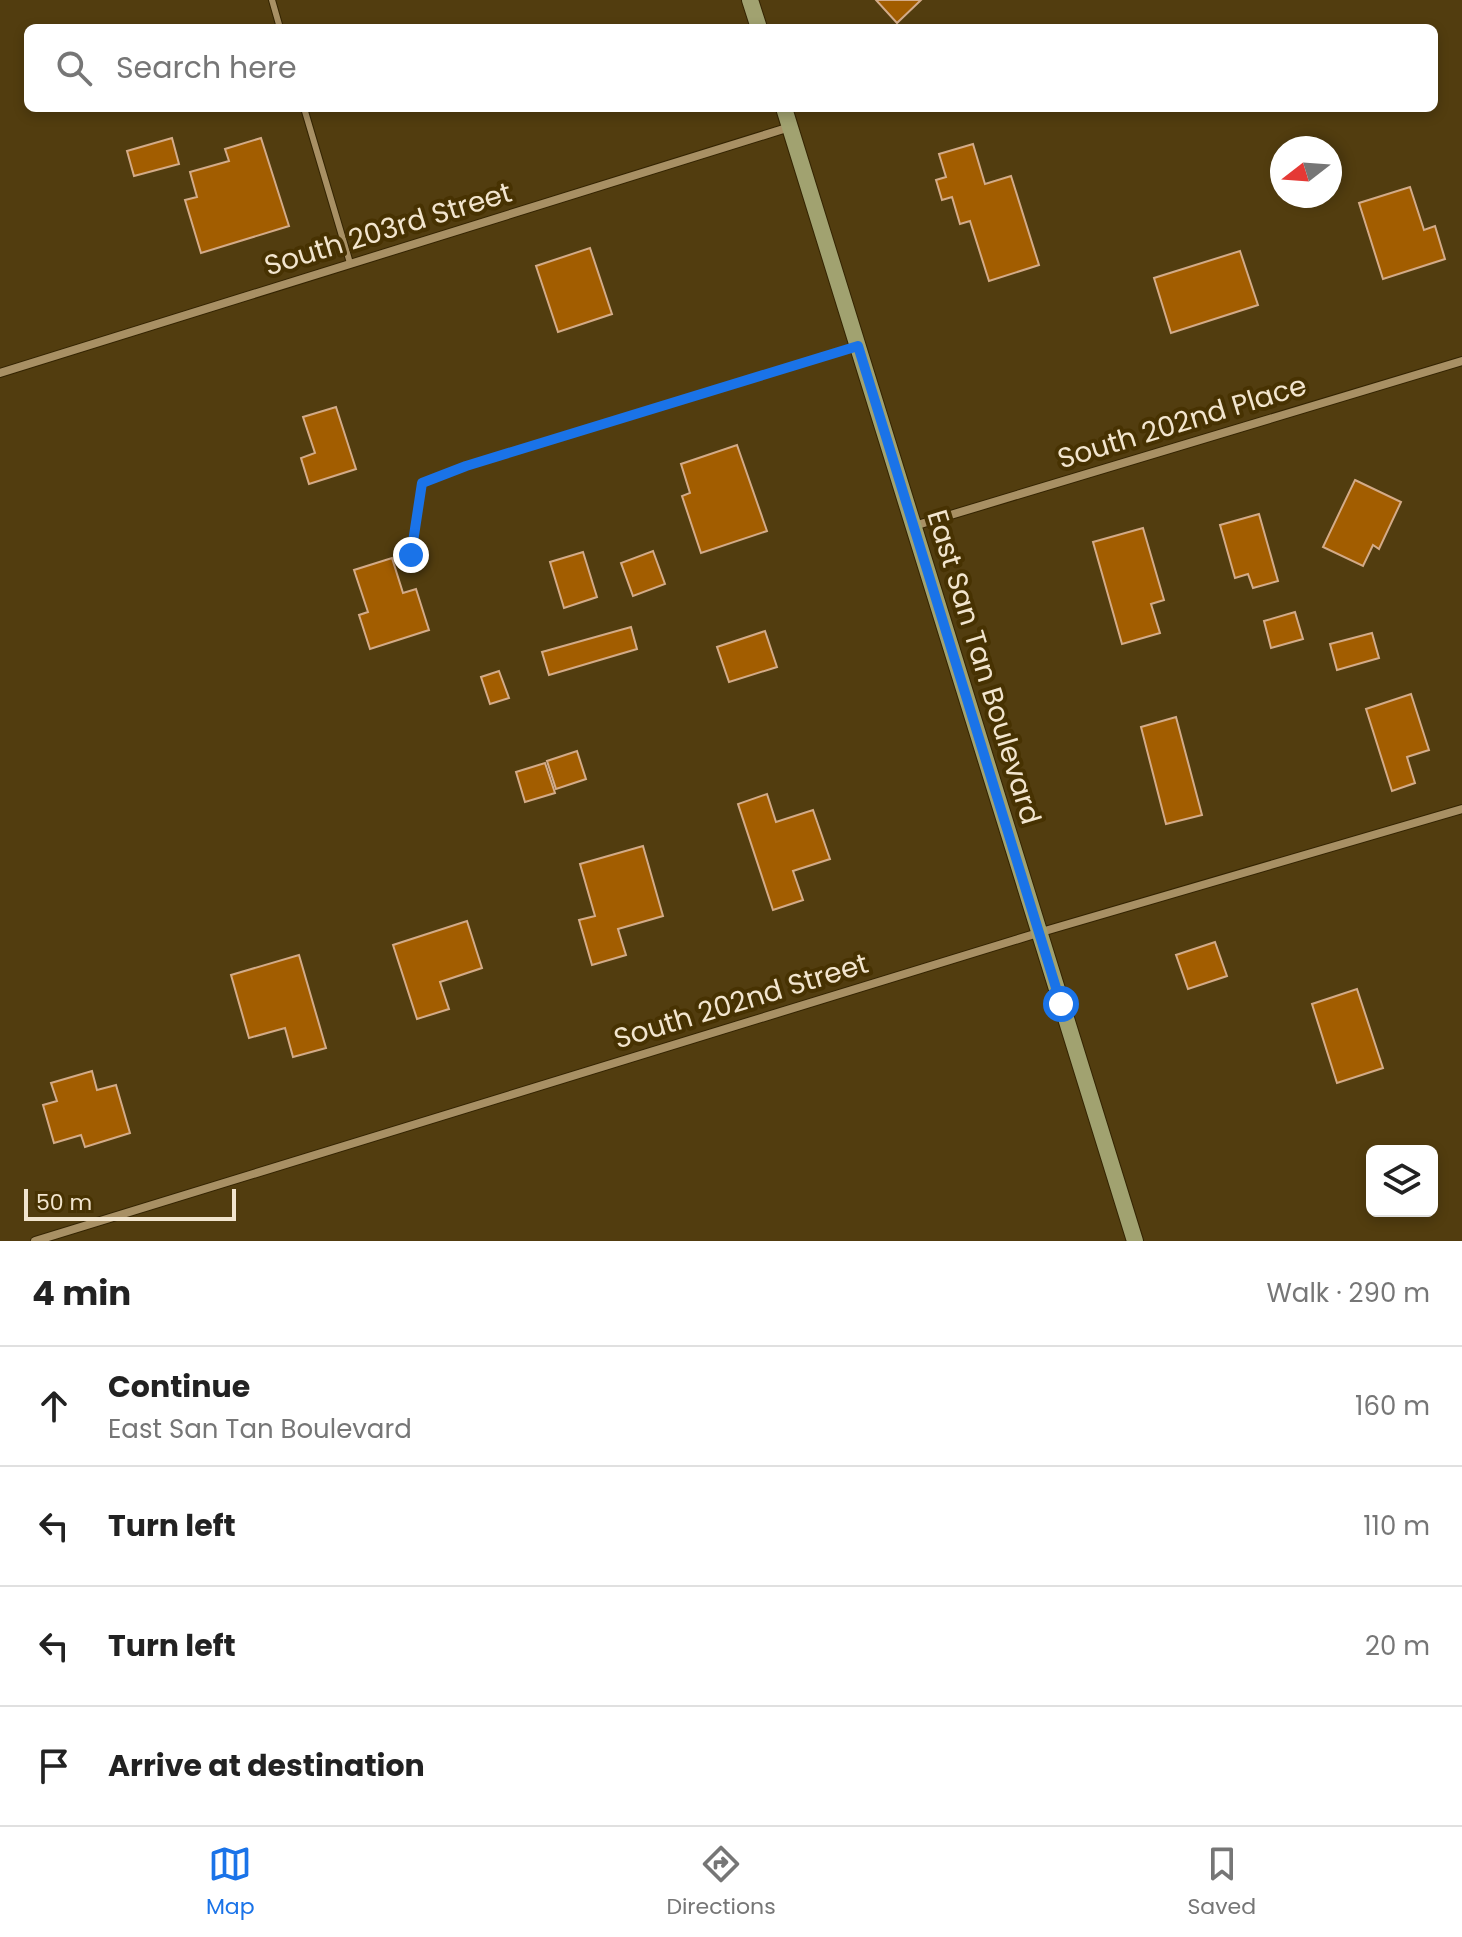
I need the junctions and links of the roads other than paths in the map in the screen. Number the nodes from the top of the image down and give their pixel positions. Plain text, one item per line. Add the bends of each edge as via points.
1 (272, 0) edge
2 (750, 0) edge
3 (279, 24) edge
4 (758, 24) edge
5 (305, 112) edge
6 (785, 112) edge
7 (790, 127) junction
8 (350, 263) junction
9 (858, 346) junction
10 (1462, 361) edge
11 (0, 373) edge
12 (914, 526) junction
13 (411, 555) dead end
14 (1462, 809) edge
15 (1038, 933) junction
16 (35, 1241) edge
17 (1135, 1241) edge

1 - 3 lane
2 - 4 street
5 - 8 lane
6 - 7 street, East San Tan Boulevard
7 - 8 street, South 203rd Street
7 - 9 street, East San Tan Boulevard
8 - 11 street, South 203rd Street
9 - 12 street, East San Tan Boulevard
9 - 13 lane via 422,483
10 - 12 street, South 202nd Place
12 - 15 street, East San Tan Boulevard
14 - 15 street, South 202nd Street
15 - 16 street, South 202nd Street
15 - 17 street, East San Tan Boulevard

